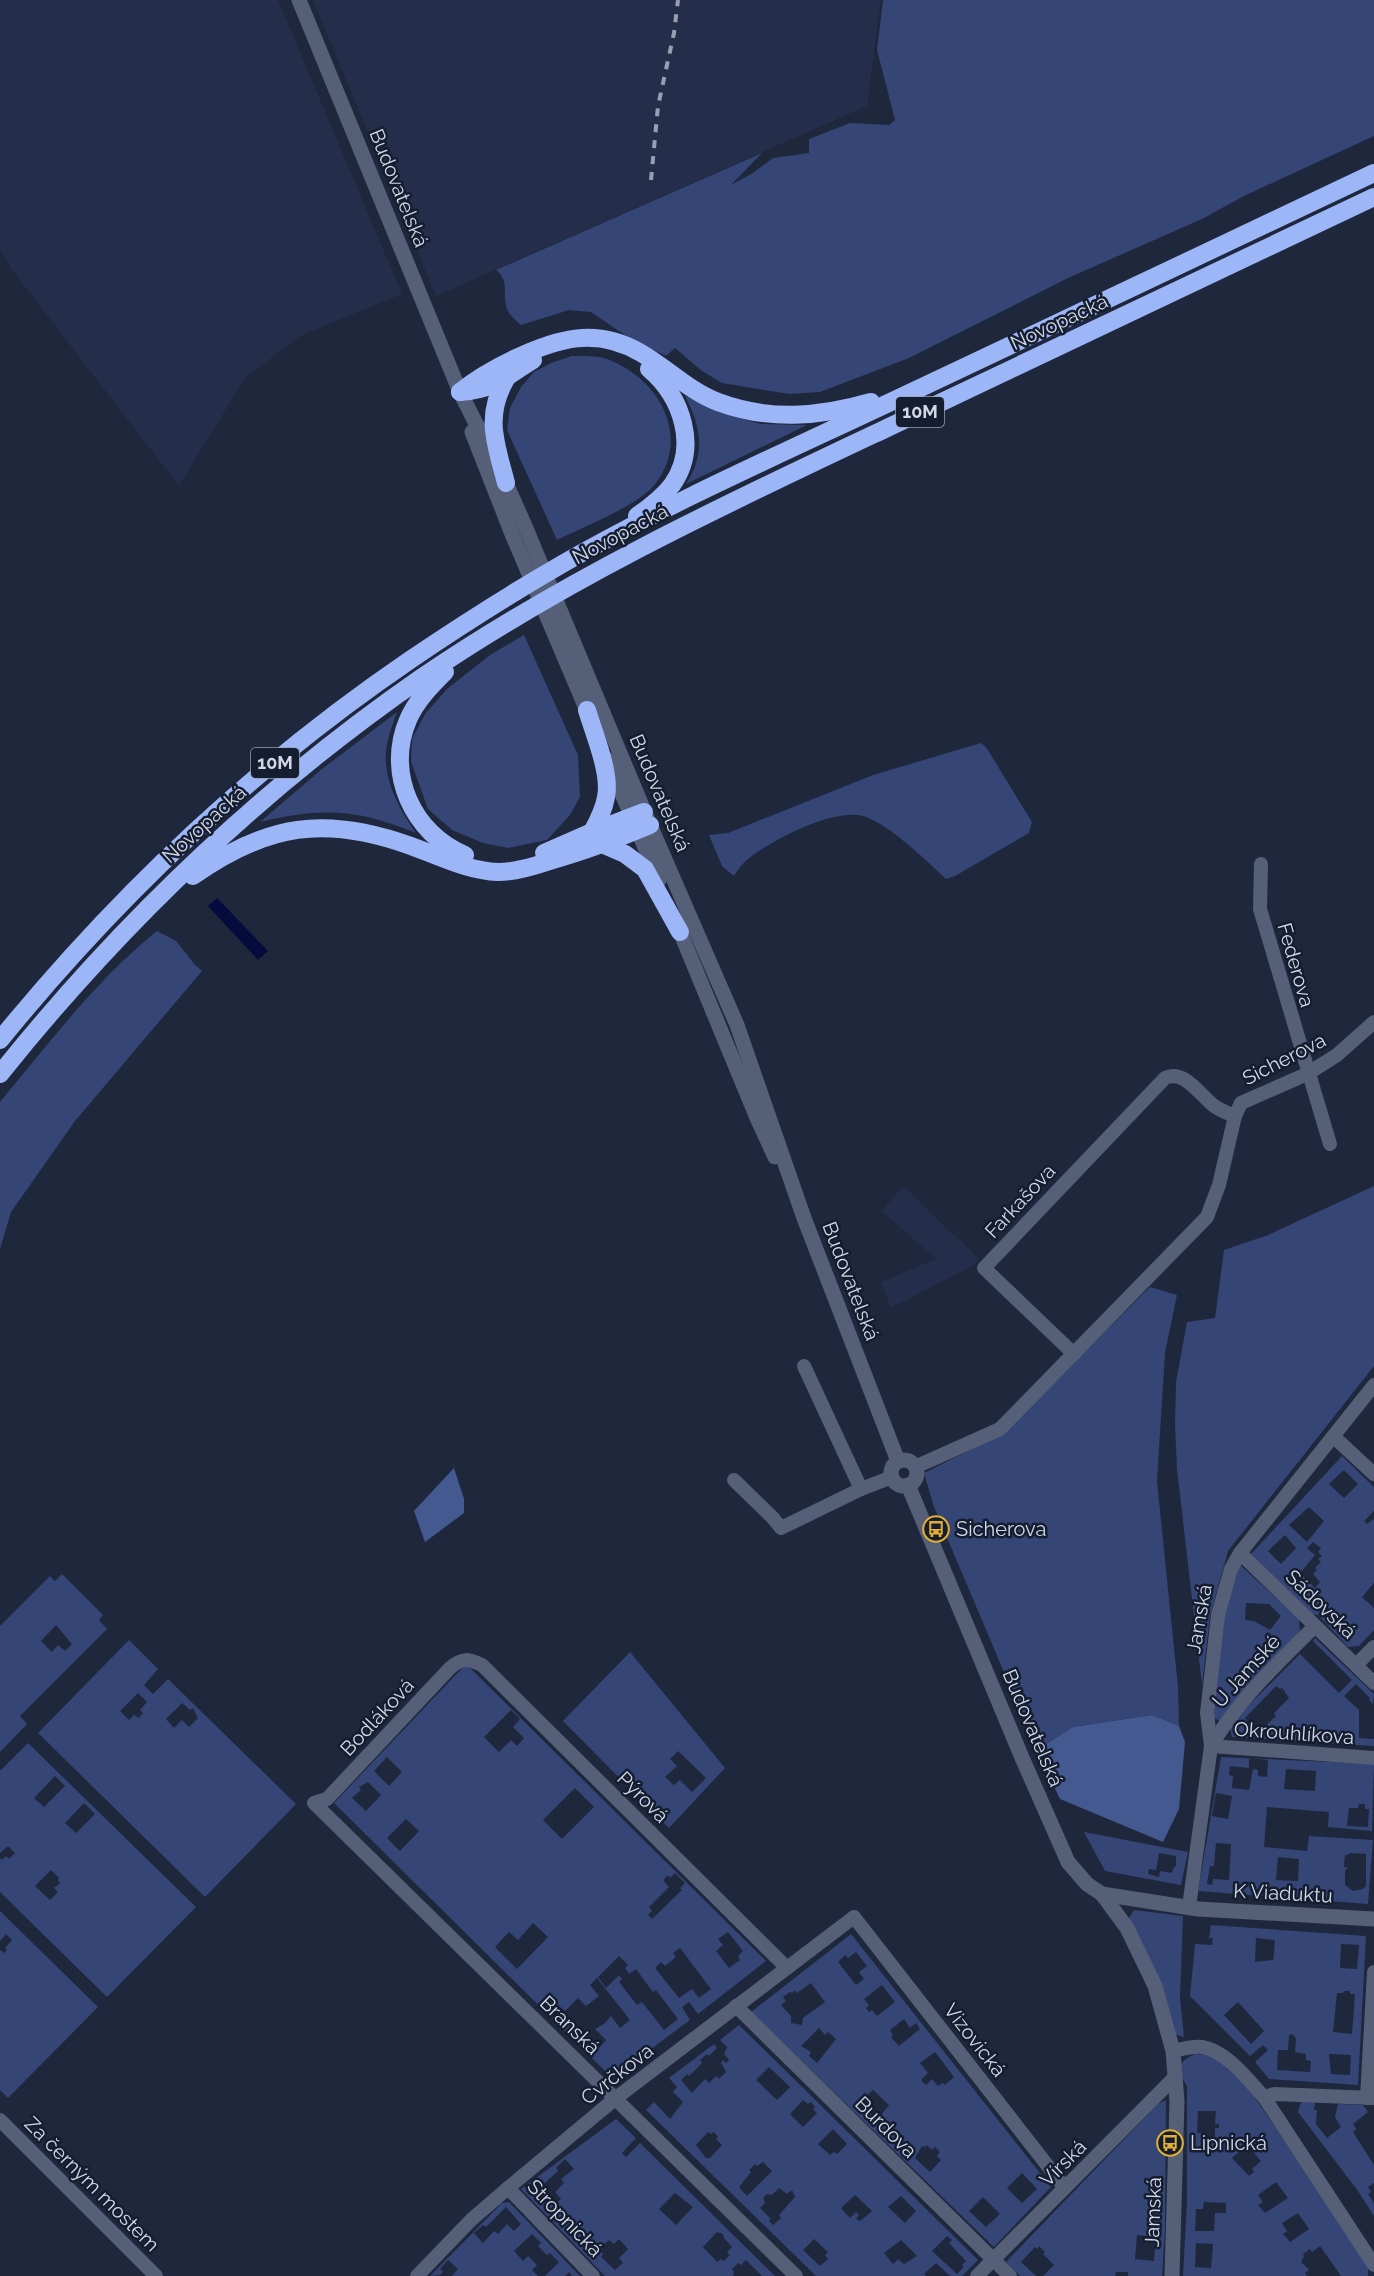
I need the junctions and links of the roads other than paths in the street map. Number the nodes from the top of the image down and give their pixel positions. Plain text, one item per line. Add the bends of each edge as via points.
1 (299, 0) edge
2 (1374, 173) edge
3 (1374, 197) edge
4 (506, 379) junction
5 (921, 388) junction
6 (460, 392) junction
7 (506, 483) junction
8 (518, 530) junction
9 (598, 545) junction
10 (474, 644) junction
11 (568, 647) junction
12 (586, 710) junction
13 (641, 821) junction
14 (597, 838) junction
15 (1262, 864) dead end
16 (147, 908) junction
17 (681, 932) junction
18 (1374, 1022) edge
19 (0, 1040) edge
20 (0, 1074) edge
21 (1307, 1074) junction
22 (1234, 1116) junction
23 (1330, 1144) dead end
24 (804, 1218) junction
25 (1074, 1354) junction
26 (804, 1366) dead end
27 (1374, 1386) edge
28 (1334, 1437) junction
29 (898, 1461) junction
30 (915, 1467) junction
31 (1374, 1474) edge
32 (892, 1477) junction
33 (734, 1480) dead end
34 (908, 1485) junction
35 (861, 1489) junction
36 (1240, 1553) junction
37 (1315, 1626) junction
38 (1374, 1647) edge
39 (467, 1659) joint
40 (1356, 1665) junction
41 (1374, 1683) edge
42 (1212, 1746) junction
43 (1374, 1758) edge
44 (314, 1803) joint
45 (1102, 1894) junction
46 (1189, 1907) junction
47 (854, 1917) joint
48 (1374, 1919) edge
49 (787, 1968) junction
50 (1374, 1972) edge
51 (736, 2006) junction
52 (1173, 2051) junction
53 (1175, 2077) junction
54 (1264, 2097) junction
55 (616, 2098) junction
56 (1371, 2098) edge
57 (0, 2120) edge
58 (508, 2188) junction
59 (1065, 2188) junction
60 (993, 2260) junction
61 (1374, 2265) edge
62 (156, 2276) edge
63 (417, 2276) edge
64 (593, 2276) edge
65 (796, 2276) edge
66 (977, 2276) edge
67 (1010, 2276) edge
68 (1172, 2276) edge

1 - 6 street, Budovatelská
2 - 5 highway, Novopacká / 10M
3 - 10 highway, Novopacká / 10M via 737,499 609,563
4 - 6 highway via 479,390
4 - 7 highway via 495,401 492,423
4 - 9 highway via 546,353 594,346 636,359 655,375 675,401 684,423 685,445 673,483 654,503
5 - 6 highway via 814,415 759,413 716,402 634,350 611,340 593,338 554,341 536,348 483,374
5 - 9 highway, Novopacká / 10M
6 - 7 street, Budovatelská
6 - 8 street, Budovatelská via 479,453
7 - 8 street, Budovatelská
8 - 11 street, Budovatelská
9 - 19 highway, Novopacká / 10M via 408,661 270,766 136,889 80,946
10 - 14 highway via 421,697 404,732 401,778 417,817 448,847 495,862 528,860
10 - 16 highway, Novopacká / 10M via 315,757
11 - 12 street, Budovatelská
11 - 13 street, Budovatelská
12 - 13 street, Budovatelská
12 - 14 highway via 607,789
13 - 14 highway
13 - 17 street, Budovatelská
13 - 24 street, Budovatelská via 738,1025
14 - 16 highway via 535,866 497,872 467,866 365,831 304,829 271,835 234,850
14 - 17 highway via 645,869
15 - 21 street, Federova via 1260,909
16 - 20 highway, Novopacká / 10M via 42,1022
17 - 24 street, Budovatelská via 757,1118
18 - 21 street, Sicherova via 1337,1055
21 - 22 street, Sicherova via 1241,1103
21 - 23 street, Federova
22 - 25 street via 1219,1185 1207,1217
22 - 25 street, Farkašova via 1215,1107 1182,1076 1172,1074 1165,1078 984,1268
24 - 29 street, Budovatelská
25 - 30 street via 1000,1429
26 - 35 street
27 - 28 street, Jamská
28 - 31 street
28 - 36 street, Jamská
29 - 30 street via 906,1460
29 - 32 street
30 - 34 street via 916,1475
32 - 34 street via 900,1485
32 - 35 street
33 - 35 street via 781,1528
34 - 45 street, Budovatelská via 1068,1862
36 - 37 street, Sádovská
36 - 42 street, Jamská via 1231,1569 1218,1615 1207,1713
37 - 40 street, Sádovská
37 - 42 street, U Jamské via 1247,1694
38 - 40 street
39 - 44 street, Bodláková via 450,1668 327,1798
39 - 49 street, Pýrová via 482,1665
40 - 41 street, Sádovská
42 - 43 street, Okrouhlíkova
42 - 46 street, Jamská
44 - 55 street, Branská
45 - 46 street
45 - 52 street via 1127,1928 1155,1986
46 - 48 street, K Viaduktu
47 - 49 street, Cvrčkova
47 - 59 street, Vizovická
49 - 51 street, Cvrčkova
50 - 56 street
51 - 55 street, Cvrčkova
51 - 60 street, Burdova
52 - 53 street
52 - 54 street via 1202,2047 1216,2052
53 - 59 street, Vírská
53 - 68 street, Jamská
54 - 56 street via 1275,2094
54 - 61 street
55 - 58 street, Cvrčkova
55 - 65 street, Branská
57 - 62 street, Za černým mostem
58 - 63 street, Cvrčkova
58 - 64 street, Stropnická
59 - 60 street, Vírská
60 - 66 street, Vírská
60 - 67 street, Burdova

